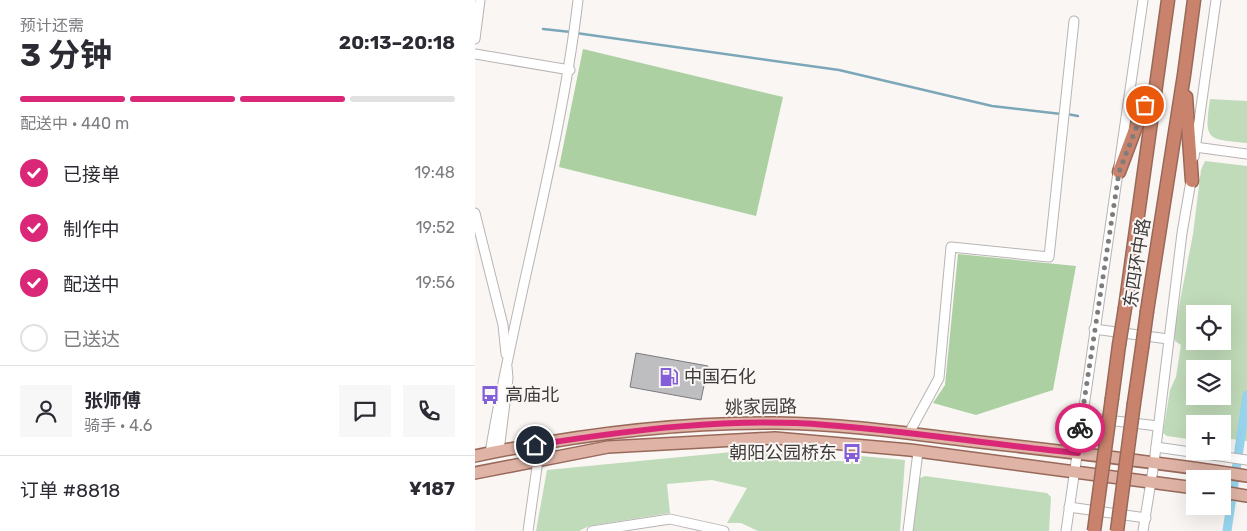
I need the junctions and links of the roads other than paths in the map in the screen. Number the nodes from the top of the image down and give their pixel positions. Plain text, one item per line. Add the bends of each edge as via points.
1 (480, 0) edge
2 (578, 0) edge
3 (1143, 0) edge
4 (1168, 0) edge
5 (1194, 0) edge
6 (1215, 0) edge
7 (1074, 21) dead end
8 (475, 39) edge
9 (475, 54) edge
10 (570, 70) junction
11 (1158, 71) junction
12 (1184, 75) junction
13 (1195, 148) junction
14 (1247, 154) edge
15 (1119, 172) junction
16 (1192, 181) junction
17 (475, 213) edge
18 (1094, 328) junction
19 (1168, 339) junction
20 (507, 358) junction
21 (1081, 417) junction
22 (1158, 426) junction
23 (909, 434) junction
24 (1156, 447) junction
25 (494, 452) junction
26 (918, 452) junction
27 (1078, 453) junction
28 (475, 456) edge
29 (538, 460) junction
30 (1247, 460) edge
31 (1154, 463) junction
32 (1075, 471) junction
33 (475, 472) edge
34 (1247, 476) edge
35 (1151, 482) junction
36 (1186, 487) edge
37 (1231, 493) edge
38 (1247, 496) edge
39 (1069, 508) junction
40 (1146, 518) junction
41 (528, 531) edge
42 (592, 531) edge
43 (725, 531) edge
44 (908, 531) edge
45 (1066, 531) edge
46 (1094, 531) edge
47 (1117, 531) edge
48 (1143, 531) edge

1 - 8 street
2 - 10 street
3 - 15 street, 东四环中路
4 - 11 highway, 东四环中路
5 - 12 highway, 东四环中路
6 - 13 street
7 - 23 street via 1049,257 951,247 939,378
9 - 10 street
10 - 20 street
11 - 15 highway
11 - 46 highway, 东四环中路, bridge
12 - 16 highway
12 - 47 highway, 东四环中路, bridge
13 - 14 street
13 - 16 street
15 - 18 street, 东四环中路
16 - 19 street
17 - 20 street via 503,325
18 - 19 street
18 - 21 street, 东四环中路
19 - 22 street
20 - 25 street via 508,378
21 - 22 street
21 - 27 street, 东四环中路
22 - 24 street
23 - 25 main road, 姚家园路 via 824,424 710,425 627,430
23 - 27 main road, 姚家园路
24 - 30 street
24 - 31 street
25 - 28 main road, 姚家园路
26 - 29 main road, 姚家园路 via 775,438 608,447
26 - 32 main road, 姚家园路
26 - 44 street
27 - 31 main road, 姚家园路
27 - 32 street, 东四环中路
29 - 33 main road, 姚家园路
29 - 41 street
31 - 34 main road, 姚家园路
31 - 35 street
32 - 35 main road, 姚家园路
32 - 39 street, 东四环中路
35 - 36 main road, 姚家园路
35 - 40 street
37 - 38 main road
39 - 40 street
39 - 45 street, 东四环中路
40 - 48 street
42 - 43 street via 670,519

